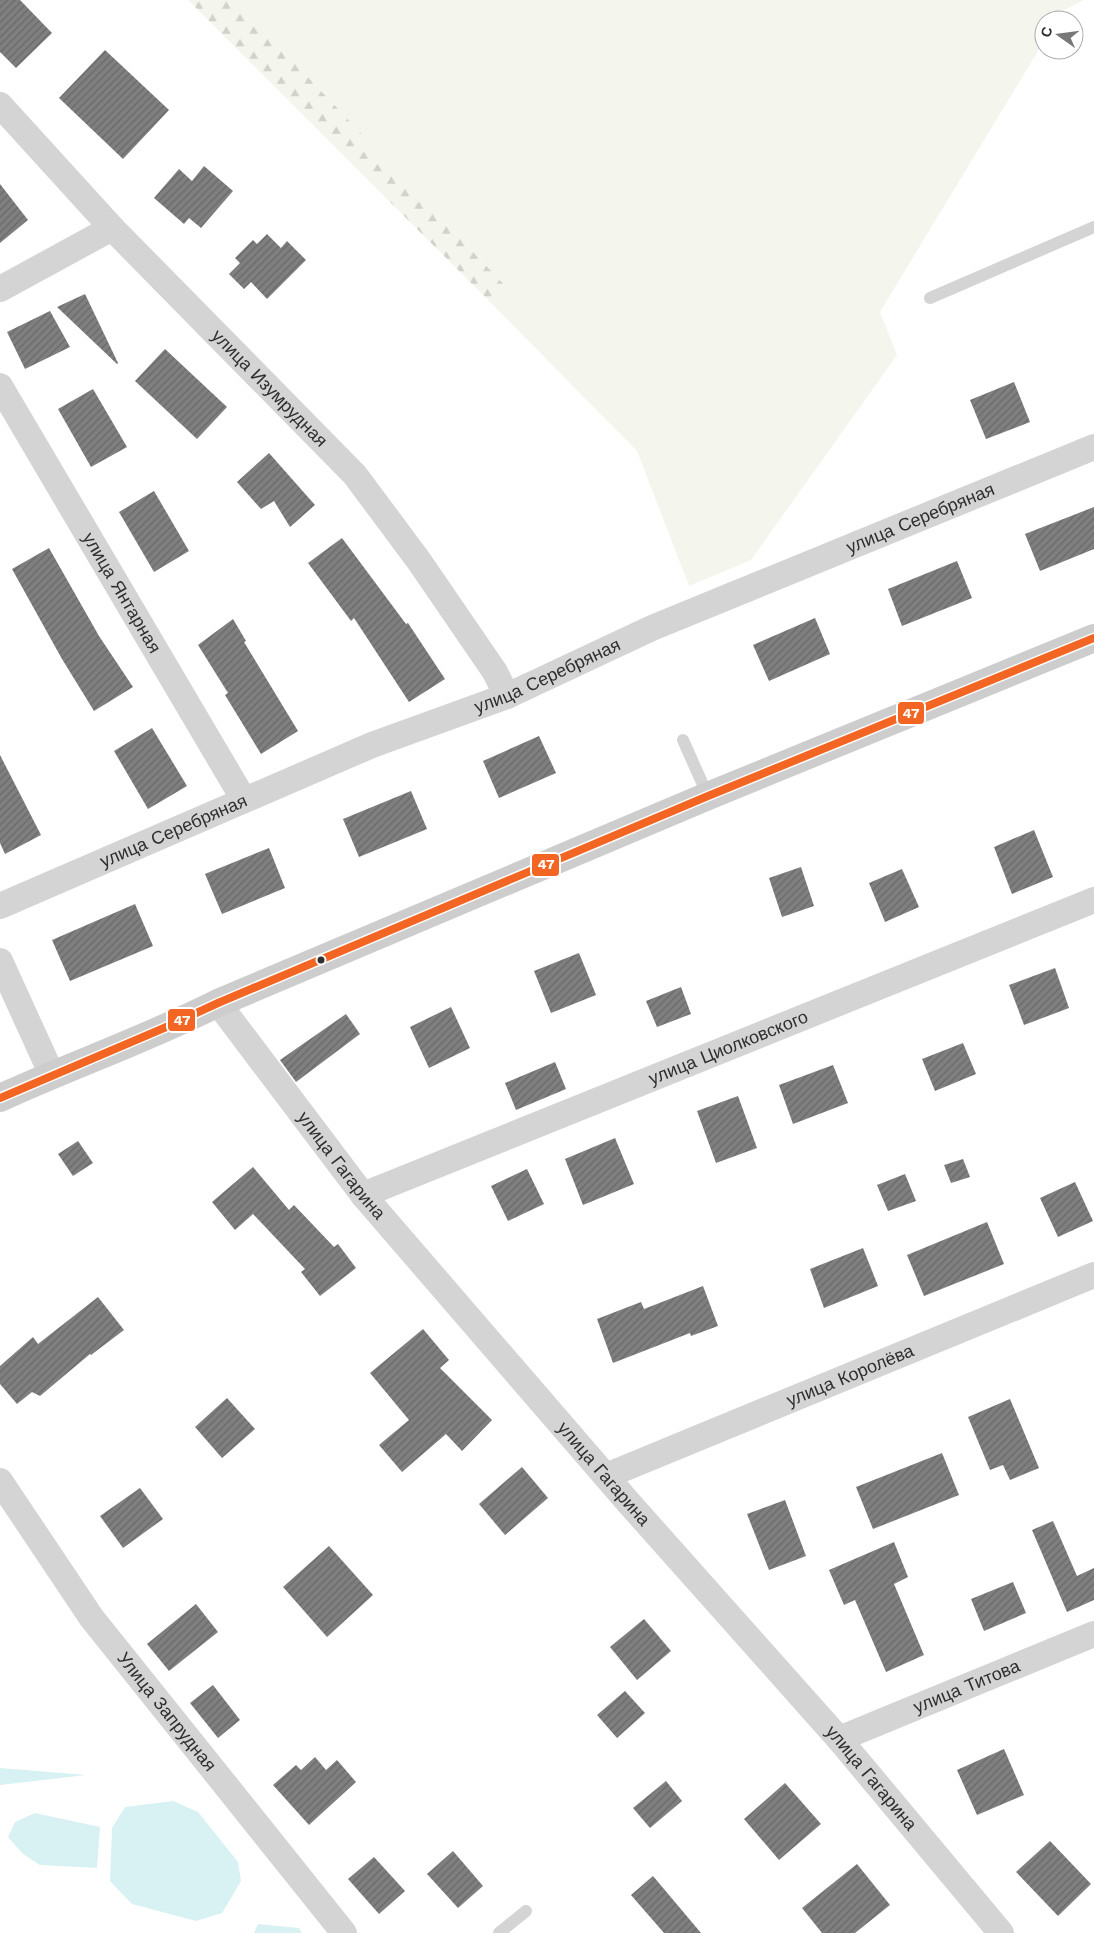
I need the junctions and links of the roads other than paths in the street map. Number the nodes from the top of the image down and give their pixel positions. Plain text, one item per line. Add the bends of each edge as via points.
1 (0, 105) edge
2 (1094, 227) edge
3 (112, 228) junction
4 (0, 289) edge
5 (930, 298) dead end
6 (0, 386) edge
7 (1094, 447) edge
8 (1094, 638) edge
9 (506, 696) junction
10 (683, 740) dead end
11 (708, 796) junction
12 (244, 800) junction
13 (1094, 900) edge
14 (0, 906) edge
15 (0, 961) edge
16 (218, 1003) junction
17 (52, 1075) junction
18 (0, 1098) edge
19 (363, 1195) junction
20 (1094, 1275) edge
21 (606, 1476) junction
22 (0, 1481) edge
23 (1094, 1634) edge
24 (839, 1740) junction
25 (526, 1911) dead end
26 (344, 1933) edge
27 (499, 1933) edge
28 (1001, 1933) edge

1 - 3 street, улица Изумрудная
2 - 5 lane
3 - 4 street
3 - 9 street, улица Изумрудная via 355,476 425,568 495,672
6 - 12 street, улица Янтарная
7 - 9 street, улица Серебряная via 652,628
8 - 11 street
9 - 12 street, улица Серебряная via 372,745
10 - 11 lane
11 - 16 street
12 - 14 street, улица Серебряная
13 - 19 street, улица Циолковского
15 - 17 street
16 - 17 street via 184,1021
16 - 19 street, улица Гагарина
17 - 18 street
19 - 21 street, улица Гагарина
20 - 21 street, улица Королёва
21 - 24 street, улица Гагарина
22 - 26 street, Улица Запрудная via 91,1617
23 - 24 street, улица Титова
24 - 28 street, улица Гагарина
25 - 27 lane

